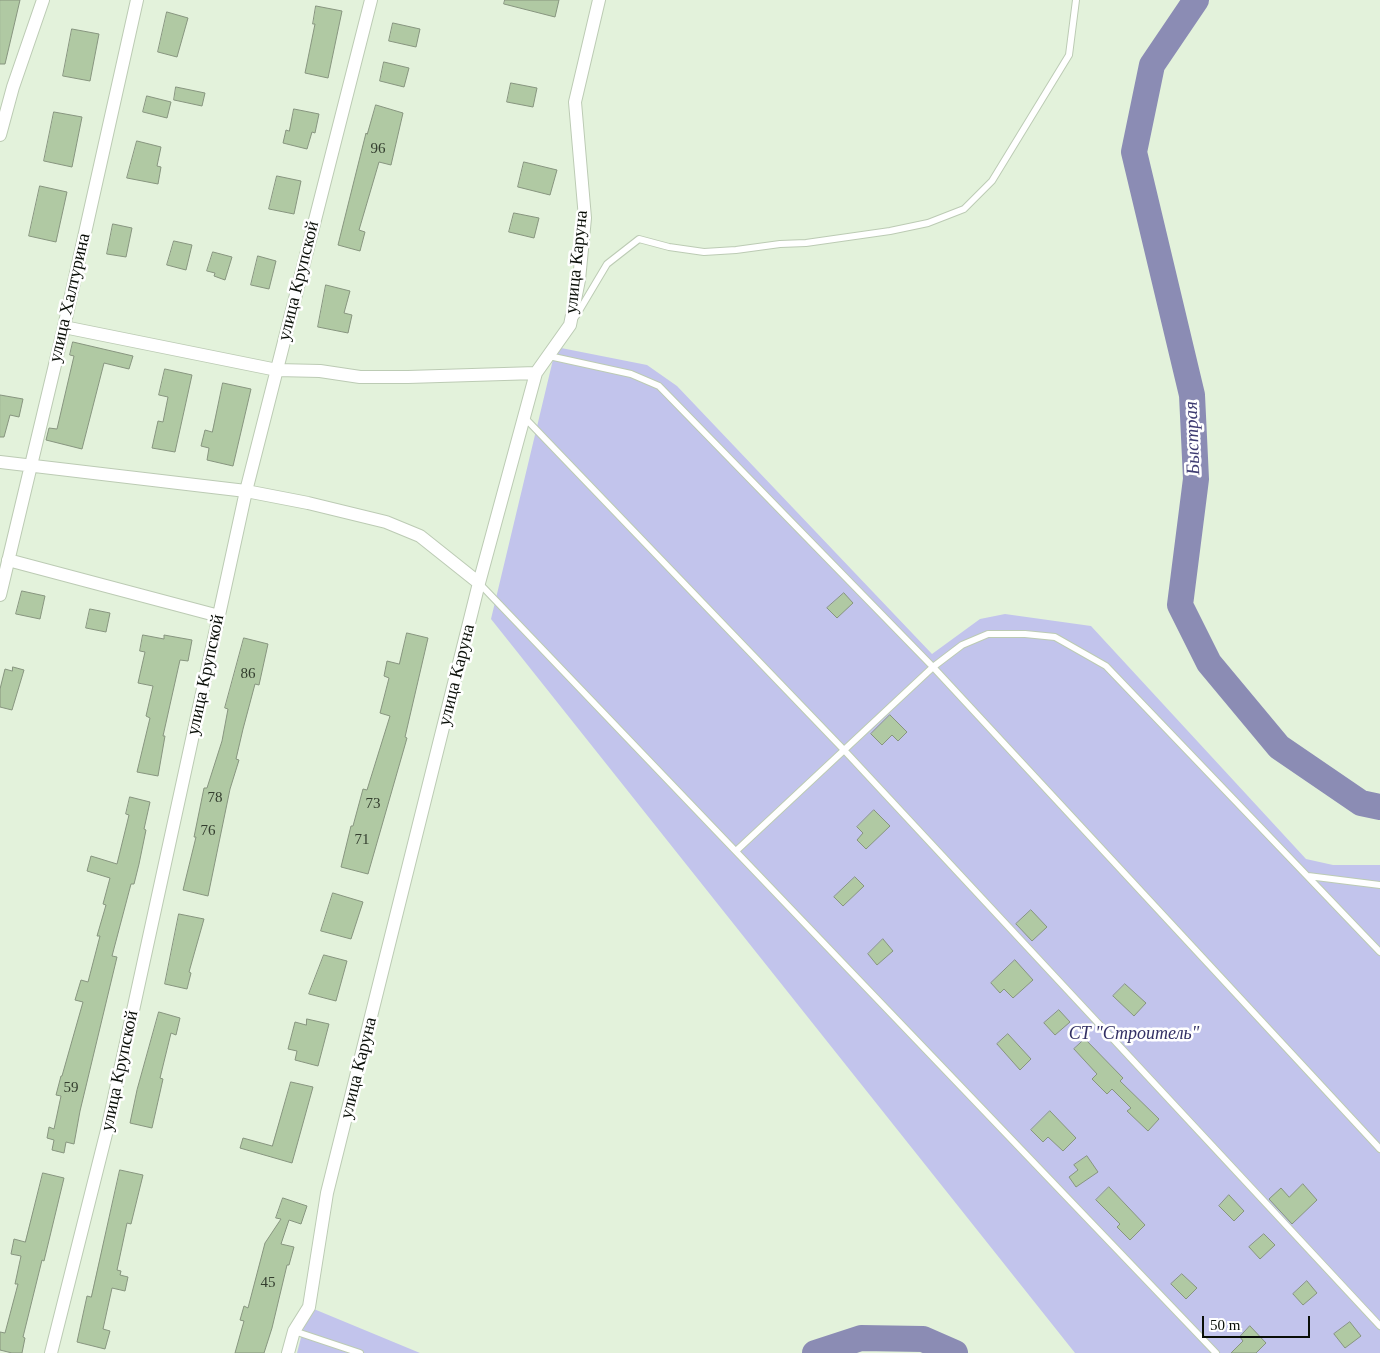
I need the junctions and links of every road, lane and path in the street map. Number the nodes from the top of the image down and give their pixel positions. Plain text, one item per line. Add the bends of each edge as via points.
1 (43, 0) edge
2 (137, 0) edge
3 (371, 0) edge
4 (599, 0) edge
5 (1076, 0) edge
6 (0, 135) edge
7 (570, 325) junction
8 (64, 327) junction
9 (548, 356) junction
10 (277, 370) junction
11 (536, 373) junction
12 (524, 417) junction
13 (0, 462) edge
14 (30, 466) junction
15 (246, 491) junction
16 (8, 560) junction
17 (480, 584) junction
18 (0, 595) edge
19 (219, 616) junction
20 (933, 667) junction
21 (844, 750) junction
22 (736, 851) junction
23 (1308, 876) junction
24 (1380, 885) edge
25 (1380, 952) edge
26 (1380, 1150) edge
27 (1380, 1326) edge
28 (294, 1331) junction
29 (51, 1353) edge
30 (288, 1353) edge
31 (360, 1353) edge
32 (1216, 1353) edge

1 - 6 street
2 - 8 street, улица Халтурина
3 - 10 street, улица Крупской
4 - 7 street, улица Каруна via 575,102 585,218 579,280
5 - 7 lane via 1070,55 992,181 964,209 928,223 890,230 736,250 704,252 639,239 606,264
7 - 9 street, улица Каруна
8 - 10 street
8 - 14 street, улица Халтурина
9 - 11 street, улица Каруна
9 - 20 lane via 631,374 659,386
10 - 11 street via 320,370 360,377
10 - 15 street, улица Крупской
11 - 12 street, улица Каруна
12 - 17 street, улица Каруна
12 - 21 lane
13 - 14 street
14 - 15 street
14 - 16 street, улица Халтурина
15 - 17 street via 386,522 420,536
15 - 19 street, улица Крупской
16 - 18 street, улица Халтурина
16 - 19 street
17 - 22 lane
17 - 28 street, улица Каруна via 328,1192 309,1308
19 - 29 street, улица Крупской via 107,1130
20 - 21 lane
20 - 23 lane via 962,645 988,634 1055,637 1106,666
20 - 26 lane
21 - 22 lane
21 - 27 lane
22 - 32 lane
23 - 24 lane
23 - 25 lane
28 - 30 street, улица Каруна
28 - 31 lane

